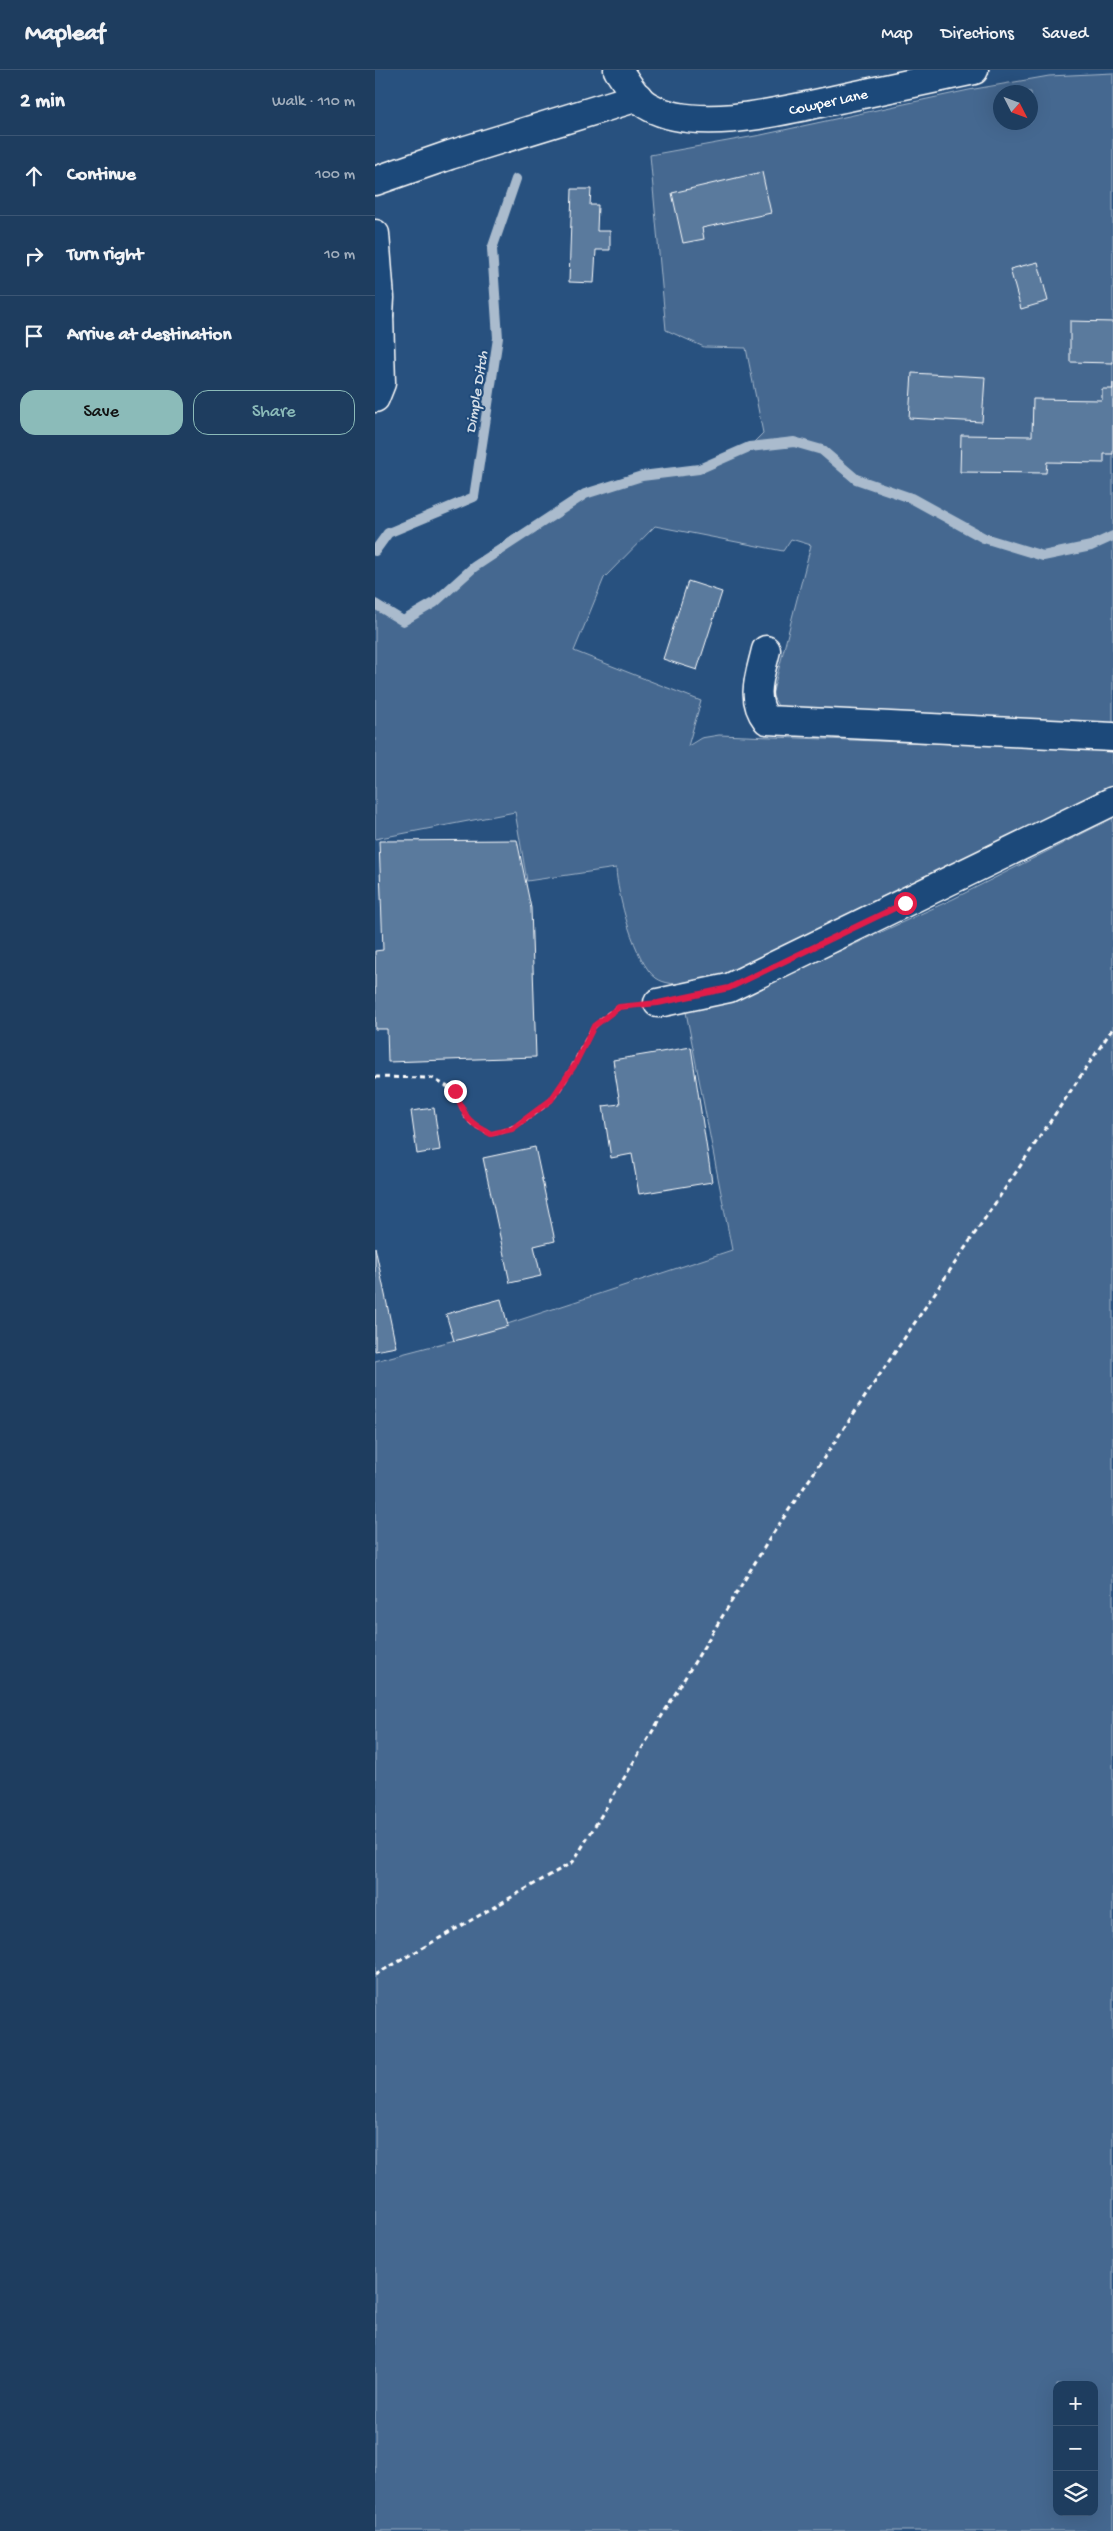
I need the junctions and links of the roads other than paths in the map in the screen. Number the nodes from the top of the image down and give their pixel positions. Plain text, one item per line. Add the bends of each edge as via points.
1 (618, 70) edge
2 (974, 70) edge
3 (638, 97) junction
4 (375, 181) edge
5 (375, 234) edge
6 (377, 316) edge
7 (375, 398) edge
8 (766, 650) dead end
9 (1113, 737) edge
10 (1113, 801) edge
11 (658, 1003) road end

1 - 3 street
2 - 3 street, Cowper Lane via 767,114 719,119 681,118 649,107
3 - 4 street
5 - 6 street via 380,298
6 - 7 street via 381,383
8 - 9 street via 757,688 758,708 767,720
10 - 11 street via 729,988

